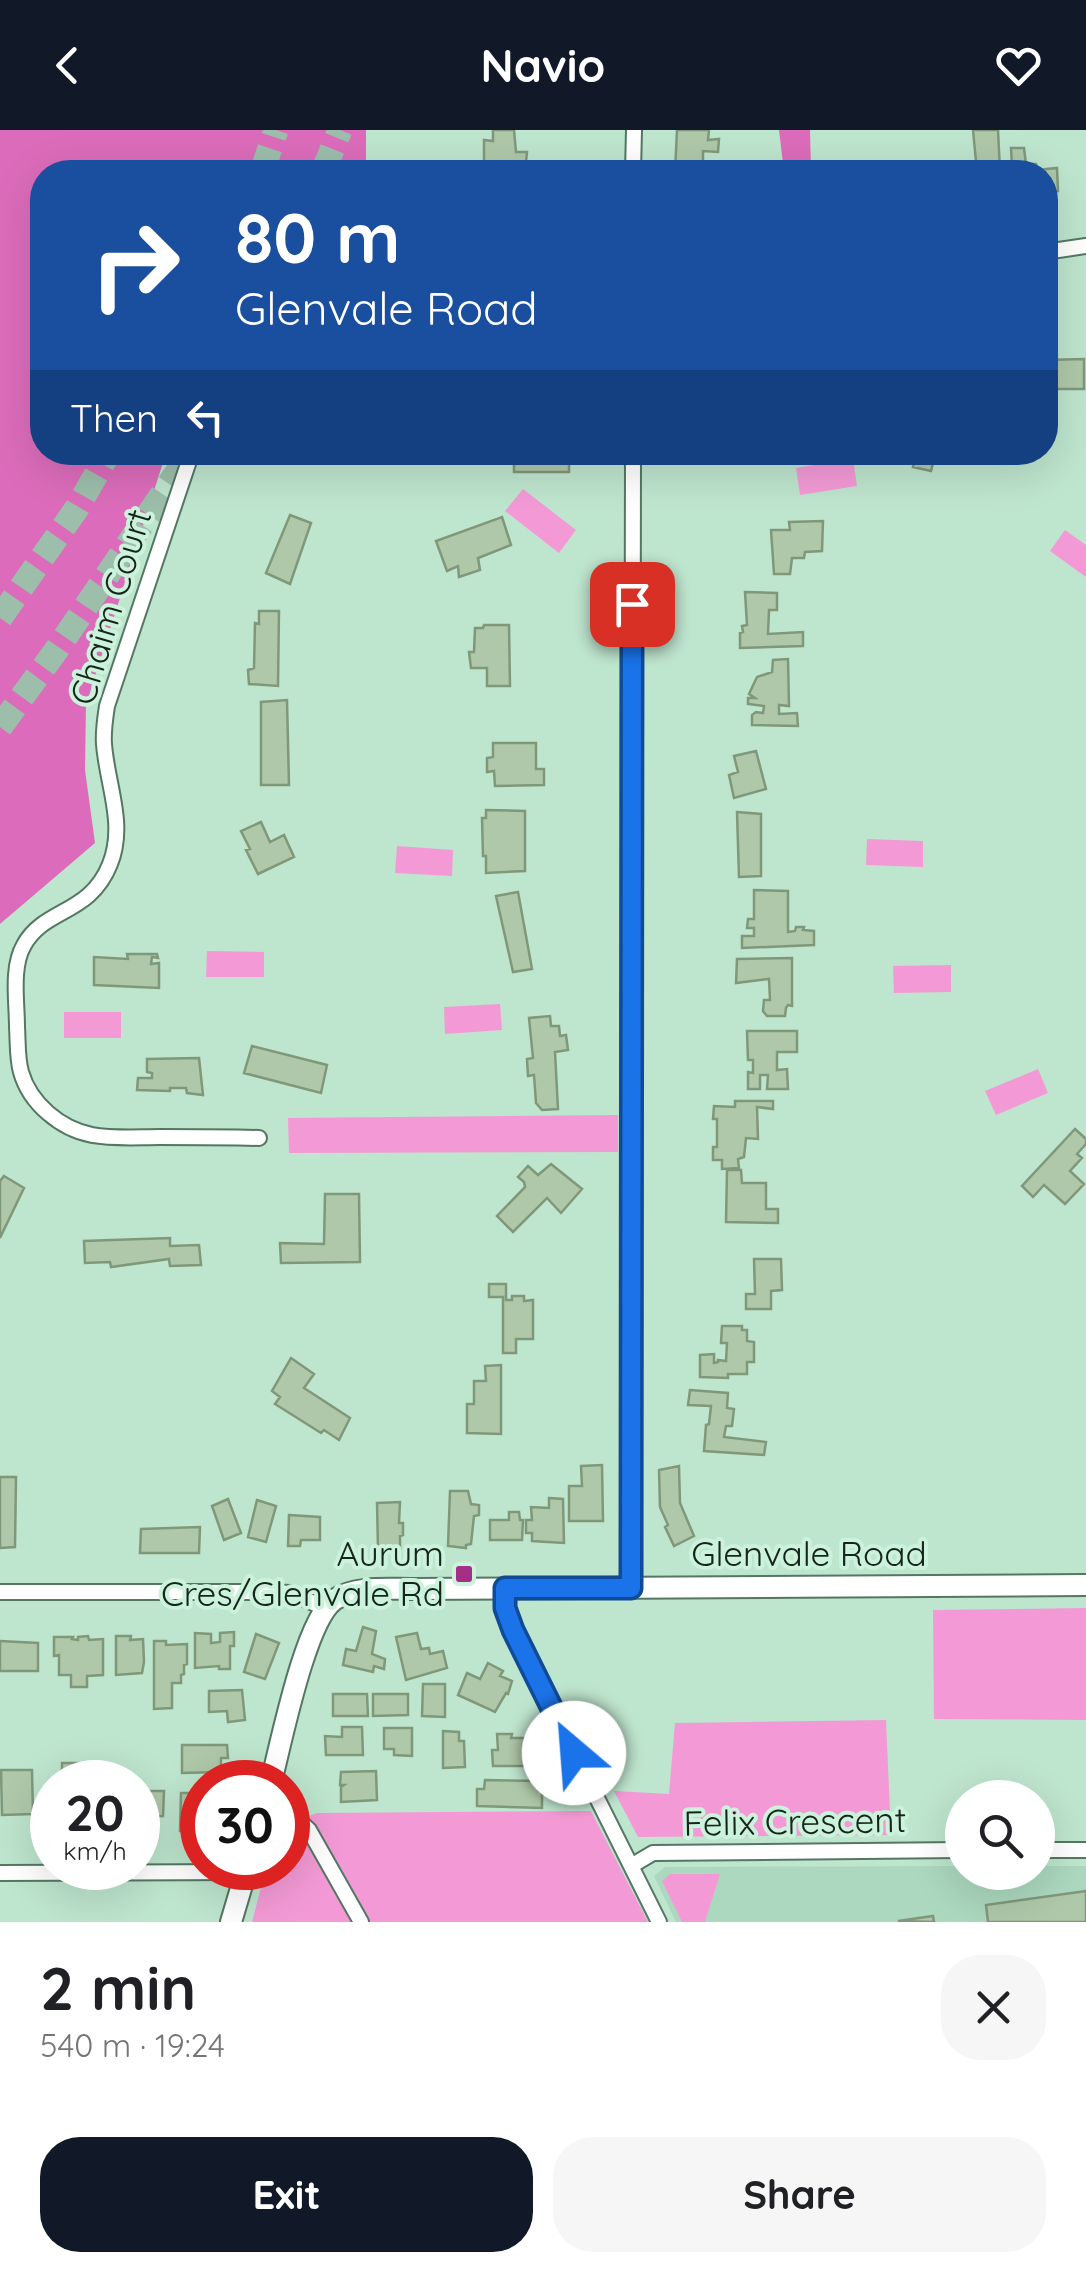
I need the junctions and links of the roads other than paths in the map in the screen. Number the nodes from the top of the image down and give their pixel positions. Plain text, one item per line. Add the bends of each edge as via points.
1 (634, 130) edge
2 (634, 160) edge
3 (1086, 246) edge
4 (1058, 250) edge
5 (188, 465) edge
6 (632, 465) edge
7 (259, 1138) dead end
8 (1086, 1584) edge
9 (505, 1588) junction
10 (631, 1588) junction
11 (0, 1592) edge
12 (325, 1608) junction
13 (276, 1760) edge
14 (310, 1832) edge
15 (945, 1850) edge
16 (1055, 1850) edge
17 (1086, 1850) edge
18 (630, 1866) junction
19 (180, 1871) edge
20 (0, 1873) edge
21 (240, 1890) edge
22 (231, 1922) edge
23 (361, 1922) edge
24 (659, 1922) edge

1 - 2 street
3 - 4 street
5 - 7 street, Chaim Court via 107,706 114,852 94,891 39,926 22,947 18,1055 24,1081 41,1106 86,1134
6 - 10 street
8 - 10 street, Glenvale Road
9 - 10 street, Glenvale Road
9 - 12 street, Glenvale Road via 380,1589 342,1596
9 - 18 street via 513,1630
11 - 12 street via 269,1592
12 - 13 street via 310,1638
14 - 23 street
15 - 18 street, Felix Crescent via 653,1854
16 - 17 street
18 - 24 street
19 - 20 street
21 - 22 street

